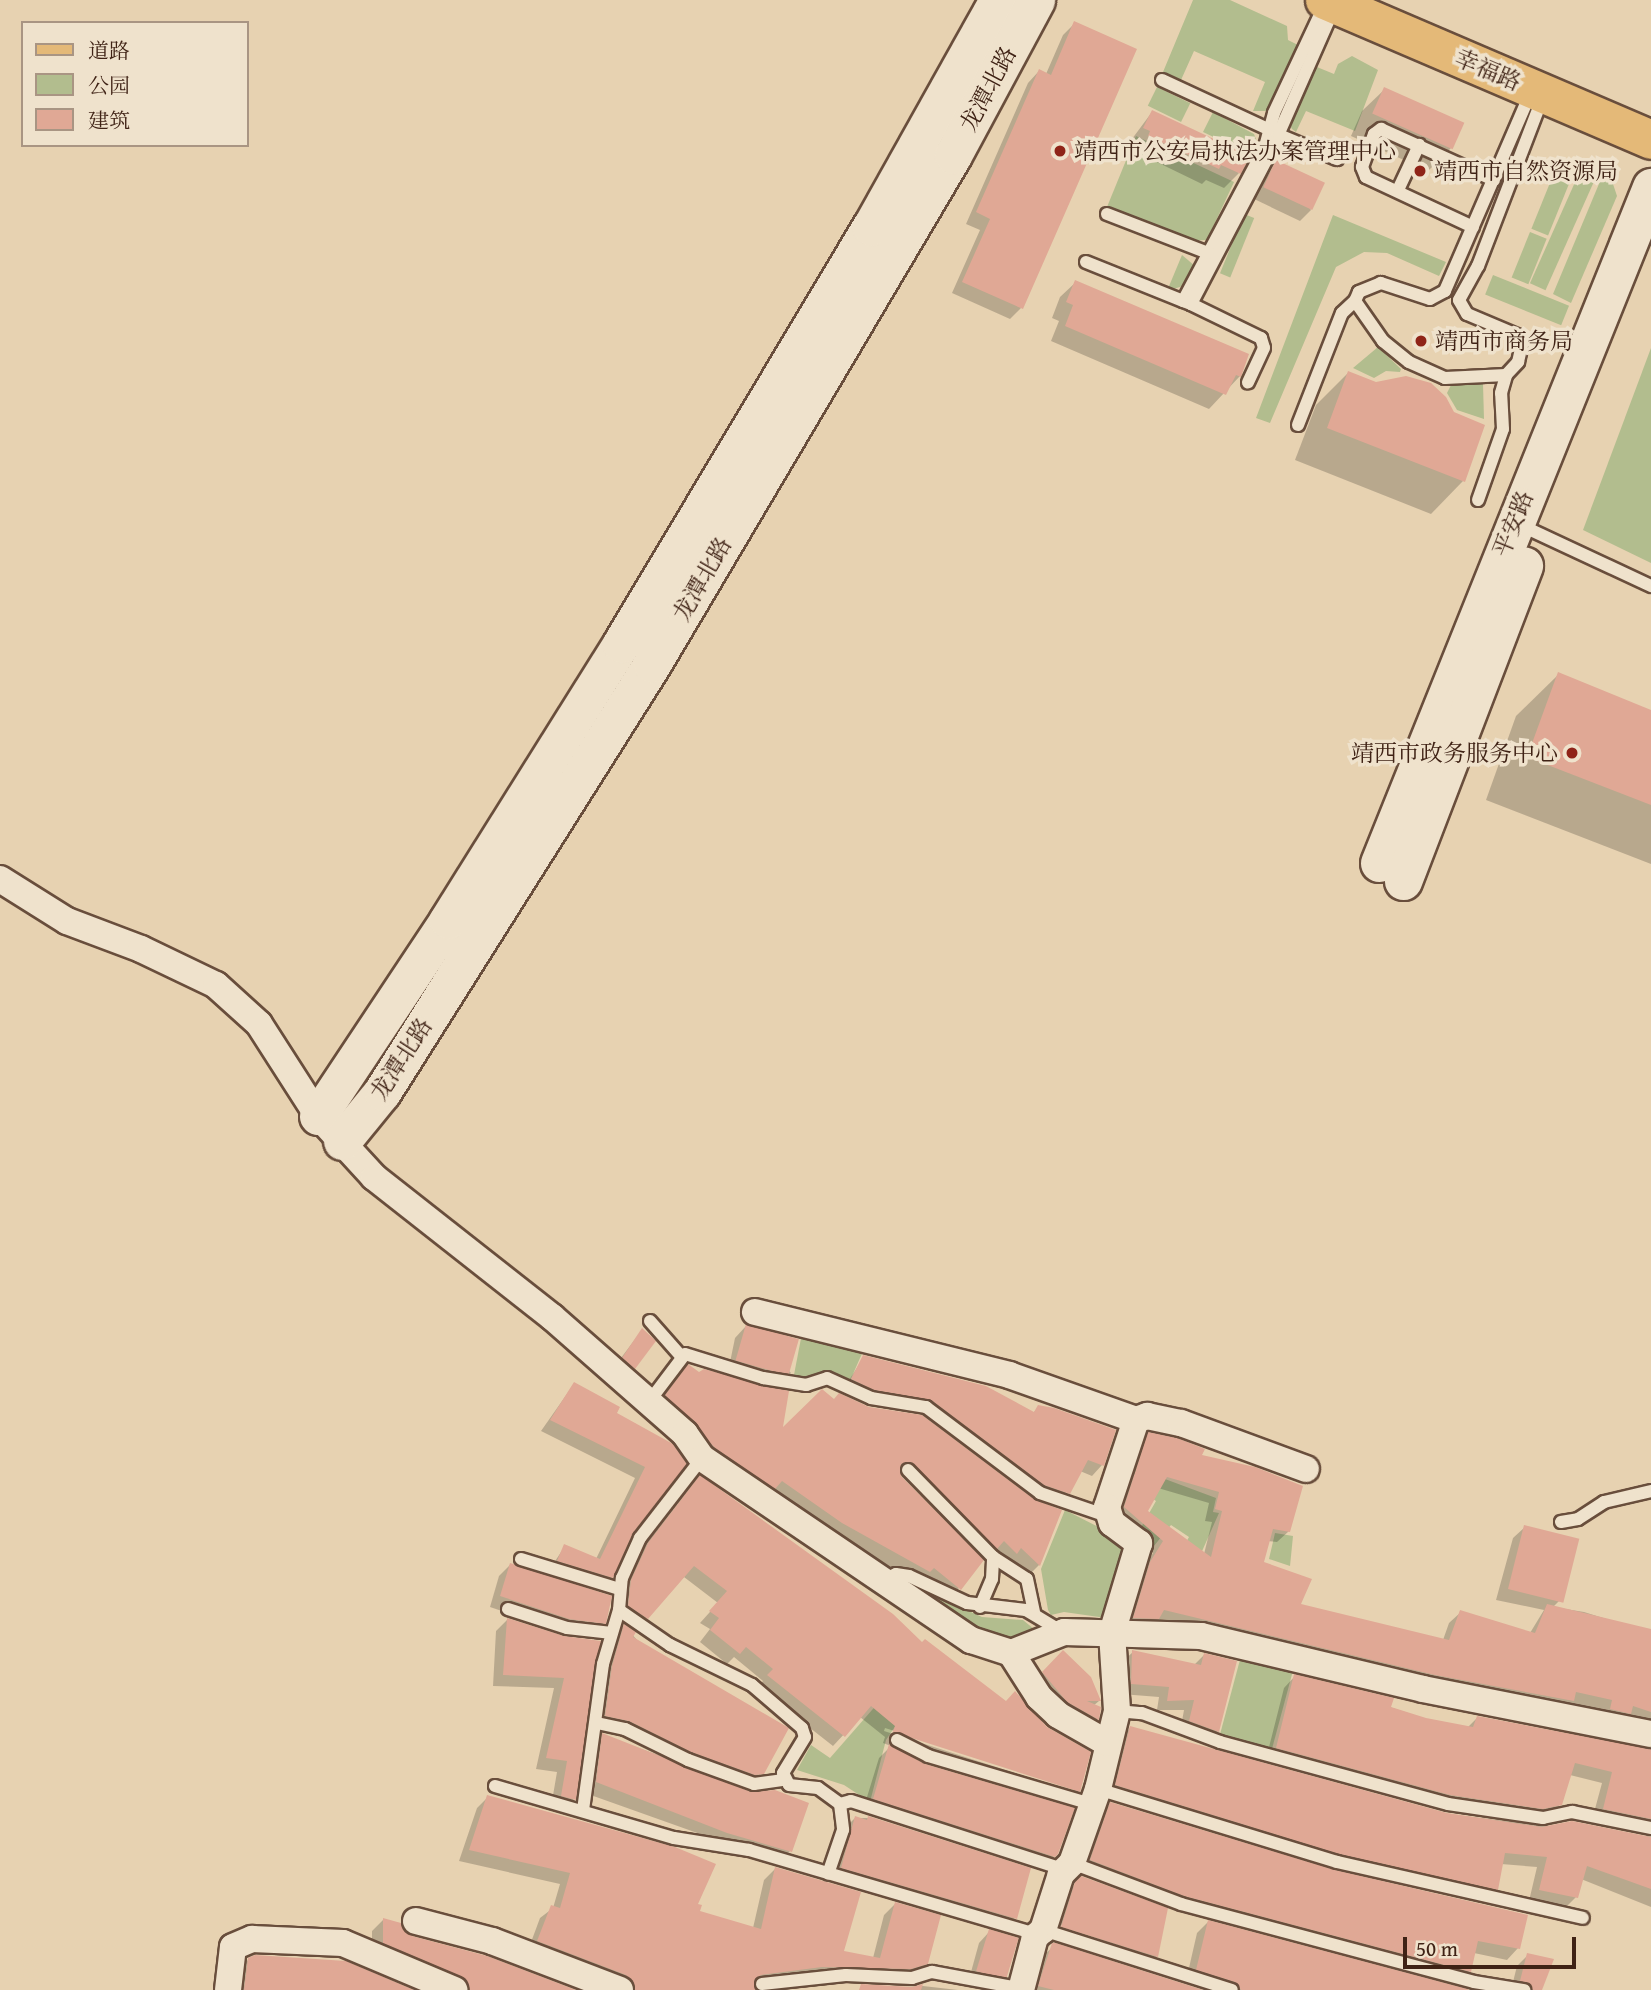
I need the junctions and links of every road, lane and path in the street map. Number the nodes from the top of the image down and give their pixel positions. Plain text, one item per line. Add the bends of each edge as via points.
1 (998, 0) edge
2 (1036, 0) edge
3 (1384, 0) edge
4 (1329, 2) edge
5 (1162, 80) dead end
6 (1538, 92) junction
7 (1651, 115) edge
8 (1273, 132) junction
9 (1651, 140) edge
10 (1419, 145) junction
11 (1338, 159) dead end
12 (1494, 180) junction
13 (1651, 187) edge
14 (1398, 190) junction
15 (1107, 214) dead end
16 (1473, 227) junction
17 (1651, 244) edge
18 (1208, 253) junction
19 (1086, 262) dead end
20 (1355, 301) junction
21 (1187, 303) junction
22 (1506, 375) junction
23 (1248, 383) dead end
24 (1298, 425) dead end
25 (1478, 500) dead end
26 (1525, 527) junction
27 (1651, 586) edge
28 (1391, 872) dead end
29 (0, 879) edge
30 (330, 1129) junction
31 (755, 1312) dead end
32 (650, 1321) dead end
33 (681, 1356) junction
34 (648, 1404) junction
35 (1136, 1420) junction
36 (702, 1458) junction
37 (1306, 1469) dead end
38 (908, 1470) dead end
39 (1651, 1492) edge
40 (1107, 1516) junction
41 (1561, 1522) dead end
42 (993, 1557) junction
43 (521, 1559) dead end
44 (881, 1582) junction
45 (619, 1589) junction
46 (980, 1607) junction
47 (508, 1609) dead end
48 (619, 1610) junction
49 (1034, 1612) junction
50 (1064, 1632) junction
51 (612, 1633) junction
52 (1112, 1633) junction
53 (1011, 1653) junction
54 (1117, 1711) junction
55 (597, 1723) junction
56 (1651, 1734) edge
57 (897, 1740) dead end
58 (1107, 1743) junction
59 (784, 1780) junction
60 (495, 1786) dead end
61 (1095, 1796) junction
62 (840, 1804) junction
63 (583, 1810) junction
64 (1651, 1828) edge
65 (1068, 1866) junction
66 (828, 1874) junction
67 (1583, 1918) dead end
68 (416, 1921) dead end
69 (1040, 1932) junction
70 (762, 1984) dead end
71 (1023, 1989) edge
72 (228, 1990) edge
73 (454, 1990) edge
74 (621, 1990) edge
75 (1232, 1990) edge
76 (1524, 1990) edge

1 - 30 main road, 龙潭北路 via 871,228 621,643 433,943
2 - 30 main road, 龙潭北路 via 953,155 645,676 382,1092
3 - 7 main road, 幸福路
4 - 6 main road, 幸福路
4 - 8 lane
5 - 8 lane
6 - 9 main road, 幸福路
6 - 12 lane
6 - 22 lane via 1478,266 1459,300 1467,314 1517,335 1521,352 1513,371
8 - 11 lane
8 - 18 lane
8 - 21 lane
10 - 12 lane
10 - 14 lane
10 - 14 lane via 1381,129 1374,134 1363,172
12 - 16 lane
13 - 26 main road, 平安路
14 - 16 lane
15 - 18 lane
16 - 20 lane via 1445,291 1438,297 1421,297 1381,283 1359,292
17 - 26 main road, 平安路
18 - 21 lane
19 - 21 lane
20 - 22 lane via 1366,322 1409,362 1445,378
20 - 24 lane via 1342,313
21 - 23 lane via 1261,338 1264,348
22 - 25 lane via 1501,393 1503,429
26 - 27 lane
26 - 28 main road, 平安路
29 - 30 street via 67,921 216,985 259,1024
30 - 34 street via 374,1177 552,1317
31 - 35 street via 1009,1376
32 - 33 lane
33 - 34 lane
33 - 40 lane via 763,1378 806,1384 827,1378 871,1398 920,1404 1040,1493
34 - 36 street via 685,1434
35 - 37 street via 1147,1416 1181,1423
35 - 40 street
36 - 44 street
36 - 45 lane via 640,1538
38 - 42 lane
39 - 41 lane via 1604,1502 1578,1519
40 - 52 street via 1139,1543
42 - 46 lane via 992,1579
42 - 49 lane via 1027,1579
43 - 45 lane
44 - 46 lane via 896,1574 909,1576
44 - 53 street via 971,1640
45 - 48 lane
46 - 49 lane
47 - 51 lane via 567,1628
48 - 51 lane
48 - 59 lane via 670,1645 752,1685 794,1718 805,1737 783,1773
49 - 50 lane
50 - 52 street
50 - 53 street
51 - 55 lane via 603,1664
52 - 54 street
52 - 56 street via 1201,1636 1410,1687
53 - 58 street via 1039,1697 1058,1715
54 - 58 street
54 - 64 lane via 1142,1713 1220,1742 1448,1804 1543,1818 1572,1812
55 - 59 lane via 625,1729 688,1760 754,1784
55 - 63 lane
57 - 61 lane via 928,1756
58 - 61 street
59 - 62 lane via 789,1785 818,1788
60 - 63 lane
61 - 65 street
61 - 67 lane via 1337,1862
62 - 65 lane via 851,1801
62 - 66 lane via 843,1830
63 - 66 lane via 674,1838 749,1850
65 - 69 street
65 - 76 lane via 1181,1904 1442,1974
66 - 69 lane
68 - 74 street via 492,1941
69 - 71 street
69 - 75 lane
70 - 71 lane via 846,1975 912,1978 932,1972
72 - 73 street via 233,1947 252,1939 343,1943

